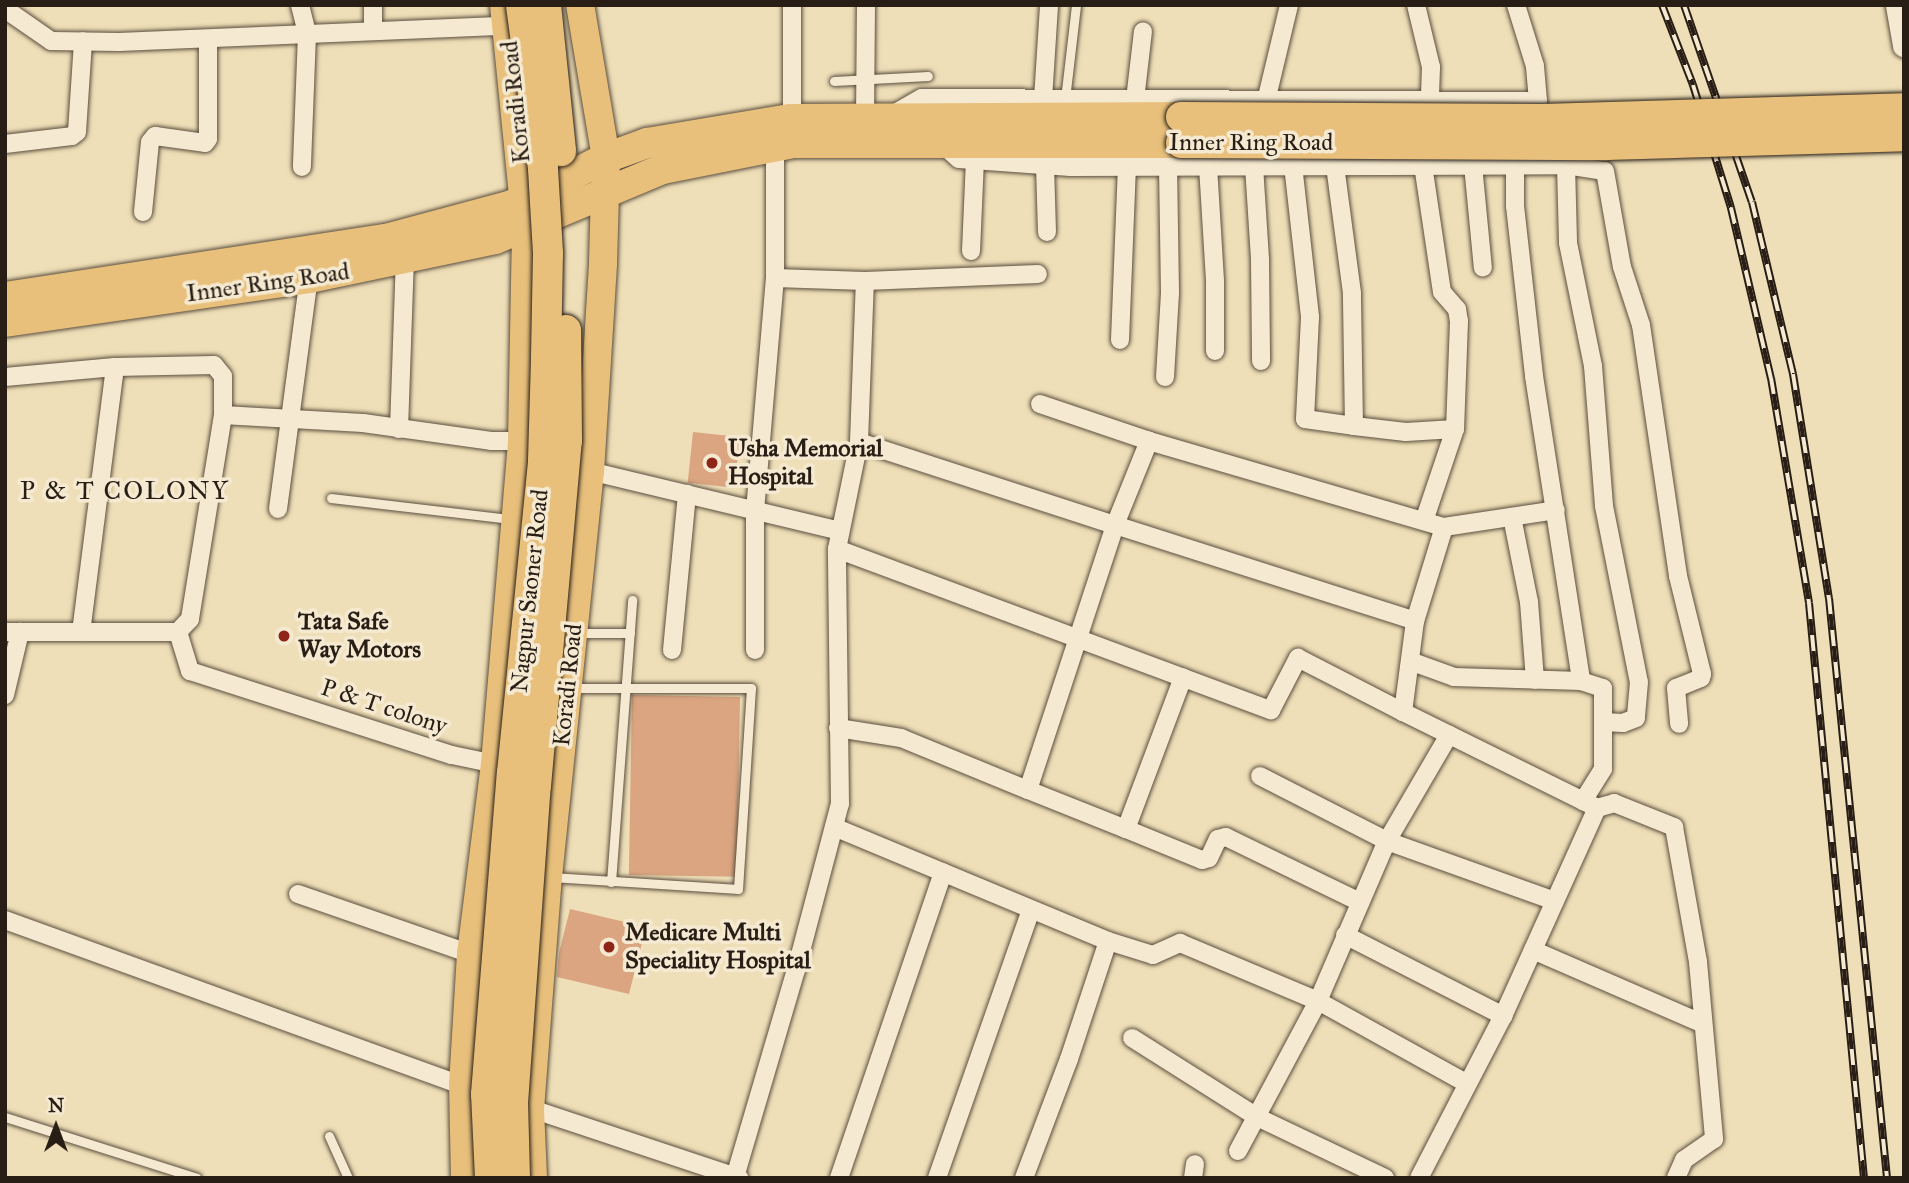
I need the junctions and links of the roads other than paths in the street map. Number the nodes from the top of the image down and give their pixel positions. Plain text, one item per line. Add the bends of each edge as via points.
1 (300, 5) edge
2 (373, 5) edge
3 (546, 5) edge
4 (580, 5) edge
5 (792, 5) edge
6 (866, 5) edge
7 (1049, 5) edge
8 (1076, 5) edge
9 (1289, 5) edge
10 (1416, 5) edge
11 (1516, 5) edge
12 (1897, 7) edge
13 (5, 9) edge
14 (512, 12) edge
15 (373, 31) junction
16 (1143, 31) dead end
17 (307, 34) junction
18 (208, 38) junction
19 (83, 41) junction
20 (1904, 45) edge
21 (928, 76) dead end
22 (865, 80) junction
23 (834, 81) dead end
24 (1044, 99) junction
25 (1065, 99) junction
26 (1135, 100) junction
27 (1266, 101) junction
28 (1430, 101) junction
29 (1904, 108) edge
30 (876, 118) junction
31 (599, 121) junction
32 (786, 136) junction
33 (1904, 136) edge
34 (940, 142) junction
35 (1177, 142) junction
36 (5, 144) edge
37 (520, 144) junction
38 (606, 158) junction
39 (975, 160) junction
40 (1423, 164) junction
41 (1473, 164) junction
42 (1515, 164) junction
43 (1566, 164) junction
44 (1045, 165) junction
45 (1293, 165) junction
46 (1335, 165) junction
47 (1127, 166) junction
48 (1208, 166) junction
49 (1254, 166) junction
50 (302, 167) dead end
51 (605, 193) junction
52 (143, 212) dead end
53 (525, 212) junction
54 (1047, 232) dead end
55 (971, 251) dead end
56 (405, 259) junction
57 (1483, 268) dead end
58 (1038, 274) dead end
59 (309, 278) junction
60 (775, 278) junction
61 (865, 281) junction
62 (5, 297) edge
63 (5, 322) edge
64 (1120, 340) dead end
65 (1215, 351) dead end
66 (1261, 362) dead end
67 (115, 367) junction
68 (5, 377) edge
69 (1165, 377) dead end
70 (1040, 404) dead end
71 (223, 415) junction
72 (290, 419) junction
73 (1354, 426) junction
74 (399, 429) junction
75 (1455, 429) junction
76 (522, 441) junction
77 (1149, 441) junction
78 (859, 442) junction
79 (589, 481) junction
80 (687, 494) junction
81 (331, 498) dead end
82 (517, 508) junction
83 (278, 509) dead end
84 (1556, 510) junction
85 (755, 511) junction
86 (1512, 517) junction
87 (1424, 521) junction
88 (1115, 525) junction
89 (1444, 527) junction
90 (838, 540) junction
91 (632, 600) dead end
92 (1415, 621) junction
93 (13, 632) edge
94 (81, 632) junction
95 (178, 632) junction
96 (574, 633) junction
97 (630, 633) junction
98 (1078, 637) junction
99 (672, 650) dead end
100 (755, 650) dead end
101 (1410, 661) junction
102 (1183, 677) junction
103 (1535, 680) junction
104 (1581, 681) junction
105 (569, 688) junction
106 (626, 689) junction
107 (5, 695) edge
108 (1403, 712) junction
109 (1603, 722) junction
110 (1679, 724) dead end
111 (838, 728) junction
112 (1449, 735) junction
113 (495, 764) junction
114 (1260, 776) dead end
115 (1028, 790) junction
116 (1590, 805) junction
117 (834, 827) junction
118 (1126, 829) junction
119 (1387, 841) junction
120 (943, 872) junction
121 (548, 877) junction
122 (611, 882) junction
123 (298, 894) dead end
124 (1555, 901) junction
125 (1360, 902) junction
126 (1031, 911) junction
127 (5, 919) edge
128 (1345, 935) junction
129 (1108, 941) junction
130 (1533, 950) junction
131 (471, 954) junction
132 (1318, 1001) junction
133 (1503, 1016) junction
134 (1703, 1024) junction
135 (1132, 1038) dead end
136 (1466, 1083) junction
137 (463, 1085) junction
138 (530, 1109) junction
139 (5, 1117) edge
140 (1257, 1117) junction
141 (330, 1136) dead end
142 (1238, 1151) dead end
143 (737, 1177) edge
144 (197, 1178) edge
145 (348, 1178) edge
146 (465, 1178) edge
147 (490, 1178) edge
148 (516, 1178) edge
149 (533, 1178) edge
150 (839, 1178) edge
151 (937, 1178) edge
152 (1024, 1178) edge
153 (1385, 1178) edge
154 (1419, 1178) edge
155 (1676, 1178) edge

1 - 17 street
2 - 15 street
3 - 148 highway, Nagpur Saoner Road, bridge via 565,205 567,441 514,1089
4 - 31 main road
5 - 32 street
6 - 22 street
7 - 24 street
8 - 25 lane
9 - 27 street
10 - 28 street via 1431,67
11 - 28 street via 1535,66 1538,101
12 - 20 street
13 - 19 street via 51,41
14 - 15 street
14 - 37 main road, Koradi Road
14 - 147 highway, Nagpur Saoner Road, bridge via 543,168 548,253 543,461 486,1094
15 - 17 street
16 - 26 street
17 - 18 street
17 - 50 street
18 - 19 street
18 - 52 street via 208,139 205,143 155,136 150,142
19 - 36 street via 78,132
21 - 22 lane
22 - 23 lane
22 - 30 street
24 - 25 street
24 - 30 street via 922,98
25 - 26 street
26 - 27 street
27 - 28 street
29 - 35 highway, Inner Ring Road, bridge via 1543,119
30 - 32 highway, Inner Ring Road
30 - 35 highway, Inner Ring Road
31 - 37 main road
31 - 38 main road
32 - 34 highway, Inner Ring Road
32 - 38 highway, Inner Ring Road via 647,143
32 - 51 highway, Inner Ring Road via 662,169
32 - 60 street
33 - 35 highway, Inner Ring Road, bridge via 1606,145
34 - 35 highway, Inner Ring Road
34 - 39 street via 959,159
35 - 47 street
35 - 48 street
35 - 69 street
37 - 53 main road, Koradi Road
38 - 51 main road, Koradi Road
38 - 53 highway, Inner Ring Road
39 - 44 street
39 - 55 street
40 - 41 street
40 - 46 street
40 - 75 street via 1442,292 1457,309 1459,321
41 - 42 street
41 - 57 street
42 - 43 street
42 - 84 street via 1515,206 1534,376
43 - 109 street via 1568,243 1593,366 1604,506 1639,682 1636,718
43 - 110 street via 1605,171 1622,267 1642,326 1678,576 1702,674 1702,678 1676,688
44 - 47 street
44 - 54 street
45 - 46 street
45 - 49 street
45 - 73 street via 1310,317 1305,419
46 - 73 street via 1352,293
47 - 64 street
48 - 49 street
48 - 65 street
49 - 66 street
51 - 53 highway, Inner Ring Road
51 - 79 main road, Koradi Road
53 - 56 highway, Inner Ring Road via 495,239
53 - 62 highway, Inner Ring Road via 456,221 386,239
53 - 76 main road, Koradi Road
56 - 59 highway, Inner Ring Road
56 - 74 street
58 - 61 street
59 - 63 highway, Inner Ring Road
59 - 72 street
60 - 61 street
60 - 85 street
61 - 78 street
67 - 68 street
67 - 71 street via 214,365 223,376
67 - 94 street
70 - 77 street
71 - 72 street
71 - 95 street via 190,619
72 - 74 street
72 - 83 street
73 - 75 street via 1406,432
74 - 76 street
75 - 87 street
76 - 82 main road, Koradi Road
77 - 87 street
77 - 88 street
78 - 88 street
78 - 90 street
79 - 80 street
79 - 82 main road
79 - 96 main road, Koradi Road
80 - 85 street
80 - 99 street
81 - 82 lane
82 - 113 main road, Koradi Road
84 - 86 street
84 - 104 street
85 - 90 street
85 - 100 street
86 - 89 street
86 - 103 street via 1529,602
87 - 89 street
88 - 92 street
88 - 98 street
89 - 92 street
90 - 98 street
90 - 111 street
91 - 97 lane
92 - 101 street
93 - 94 street
93 - 107 street
94 - 95 street
95 - 113 street, P & T colony via 190,671 452,755
96 - 97 lane
96 - 105 main road, Koradi Road
97 - 106 lane
98 - 102 street
98 - 115 street
101 - 103 street via 1454,677
101 - 108 street
102 - 108 street via 1271,710 1298,658
102 - 118 street
103 - 104 street
104 - 109 street via 1603,688
105 - 106 lane
105 - 121 main road, Koradi Road
106 - 122 lane
106 - 122 lane via 751,688 738,889
108 - 112 street
109 - 116 street via 1603,769
111 - 115 street via 901,738
111 - 117 street via 840,804
112 - 116 street
112 - 119 street
113 - 131 main road, Koradi Road
114 - 119 street
115 - 118 street
116 - 124 street
116 - 134 street via 1614,803 1674,827 1698,962
117 - 120 street
117 - 143 street
118 - 125 street via 1202,860 1226,837
119 - 124 street
119 - 125 street
120 - 126 street
120 - 150 street
121 - 122 lane
121 - 138 main road, Koradi Road
123 - 131 street
124 - 130 street
125 - 128 street
126 - 129 street
126 - 151 street
127 - 137 street
128 - 132 street
128 - 133 street
129 - 132 street via 1153,955 1180,943
129 - 152 street
130 - 133 street
130 - 134 street
131 - 137 main road, Koradi Road
132 - 136 street
132 - 140 street
133 - 136 street
134 - 155 street via 1714,1139 1684,1160
135 - 140 street
136 - 154 street
137 - 138 street
137 - 146 main road, Koradi Road
138 - 143 street
138 - 149 main road, Koradi Road
139 - 144 lane
140 - 142 street
140 - 153 street
141 - 145 lane

